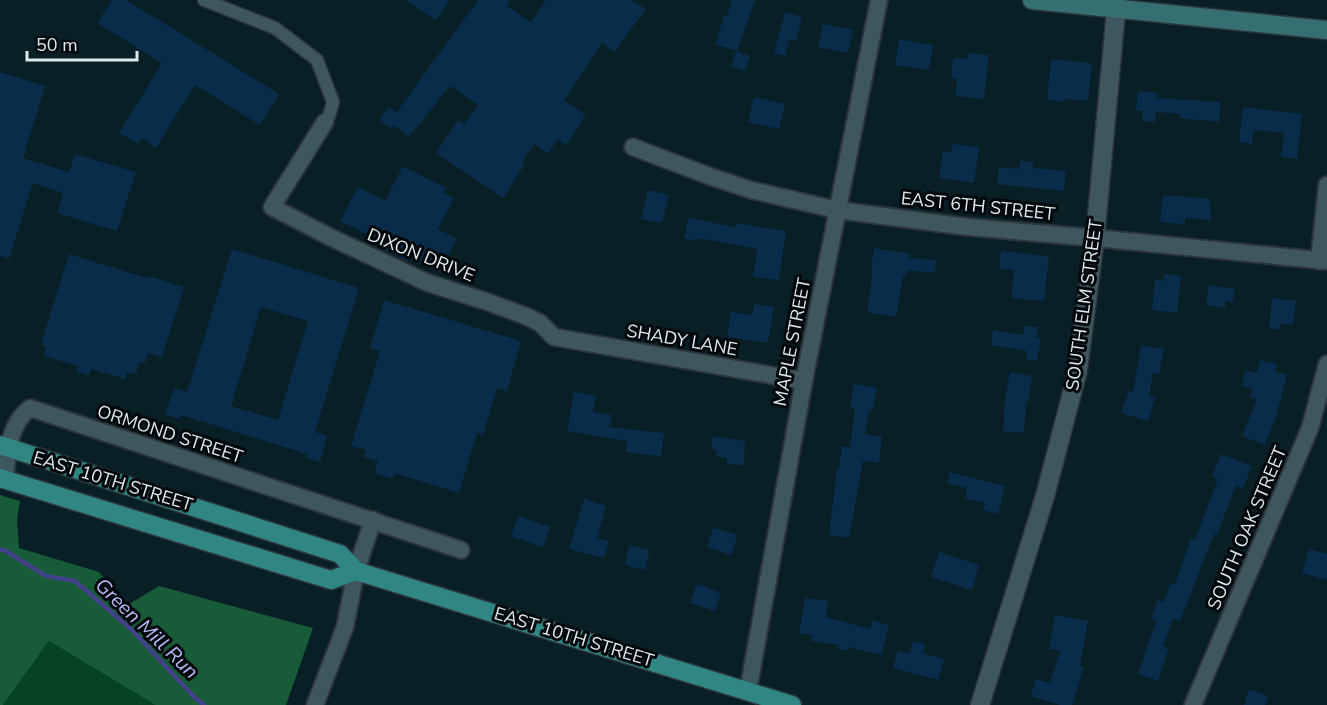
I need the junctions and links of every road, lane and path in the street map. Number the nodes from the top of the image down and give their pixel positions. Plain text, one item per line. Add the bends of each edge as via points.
1 (204, 0) edge
2 (879, 0) edge
3 (1032, 0) edge
4 (1117, 5) edge
5 (1327, 30) edge
6 (325, 122) joint
7 (633, 147) dead end
8 (1327, 184) edge
9 (837, 210) junction
10 (1095, 238) junction
11 (1323, 261) edge
12 (554, 337) joint
13 (1327, 364) edge
14 (804, 381) junction
15 (4, 447) edge
16 (2, 478) edge
17 (373, 520) junction
18 (461, 550) dead end
19 (356, 571) junction
20 (748, 691) junction
21 (315, 705) edge
22 (792, 705) edge
23 (980, 705) edge
24 (1193, 705) edge

1 - 6 street via 275,28 317,60 333,102
2 - 9 street, MAPLE STREET
3 - 4 main road
4 - 5 main road
4 - 10 street, SOUTH ELM STREET
6 - 12 street, DIXON DRIVE via 272,207 428,283 528,317
7 - 9 street, EAST 6TH STREET via 751,190
8 - 11 street
9 - 10 street, EAST 6TH STREET
9 - 14 street, MAPLE STREET
10 - 11 street, EAST 6TH STREET
10 - 23 street, SOUTH ELM STREET via 1078,370 1045,496
12 - 14 street, SHADY LANE
13 - 24 street, SOUTH OAK STREET via 1311,428
14 - 20 street, MAPLE STREET
15 - 16 street, ORMOND STREET
15 - 17 street, ORMOND STREET via 21,415 30,408
15 - 19 main road, EAST 10TH STREET via 340,554
16 - 19 main road, EAST 10TH STREET via 331,580
17 - 18 street, ORMOND STREET
17 - 19 street
19 - 20 main road, EAST 10TH STREET
19 - 21 street via 345,627
20 - 22 main road, EAST 10TH STREET

